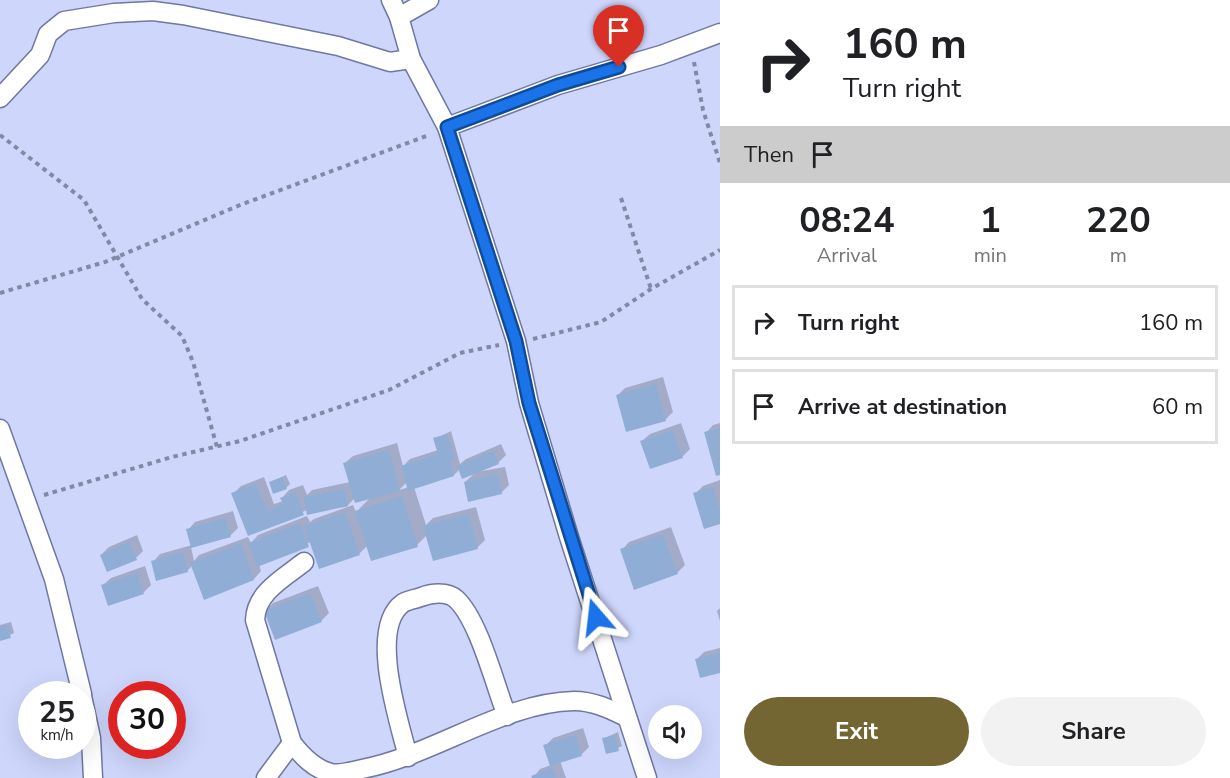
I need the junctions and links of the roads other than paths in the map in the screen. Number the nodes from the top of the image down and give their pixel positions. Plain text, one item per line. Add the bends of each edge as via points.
1 (392, 0) edge
2 (429, 0) edge
3 (399, 17) junction
4 (720, 33) edge
5 (411, 60) junction
6 (0, 98) edge
7 (447, 127) junction
8 (0, 429) edge
9 (304, 562) dead end
10 (79, 681) edge
11 (507, 716) junction
12 (626, 717) junction
13 (292, 743) junction
14 (408, 757) junction
15 (92, 759) edge
16 (93, 778) edge
17 (266, 778) edge
18 (647, 778) edge

1 - 3 street
2 - 3 street
3 - 5 street
4 - 7 street via 558,85
5 - 6 street via 390,62 338,46 183,15 153,11 114,13 64,21 48,34 40,55
5 - 7 street
7 - 12 street via 516,341 529,403
8 - 10 street via 54,579
9 - 13 street via 263,596 255,610
11 - 12 street via 574,701 604,706
11 - 14 street
11 - 14 street via 472,622 454,598 426,595 403,603 391,619 386,636 390,681
12 - 18 street
13 - 14 street via 305,759 330,773
13 - 17 street
15 - 16 street

